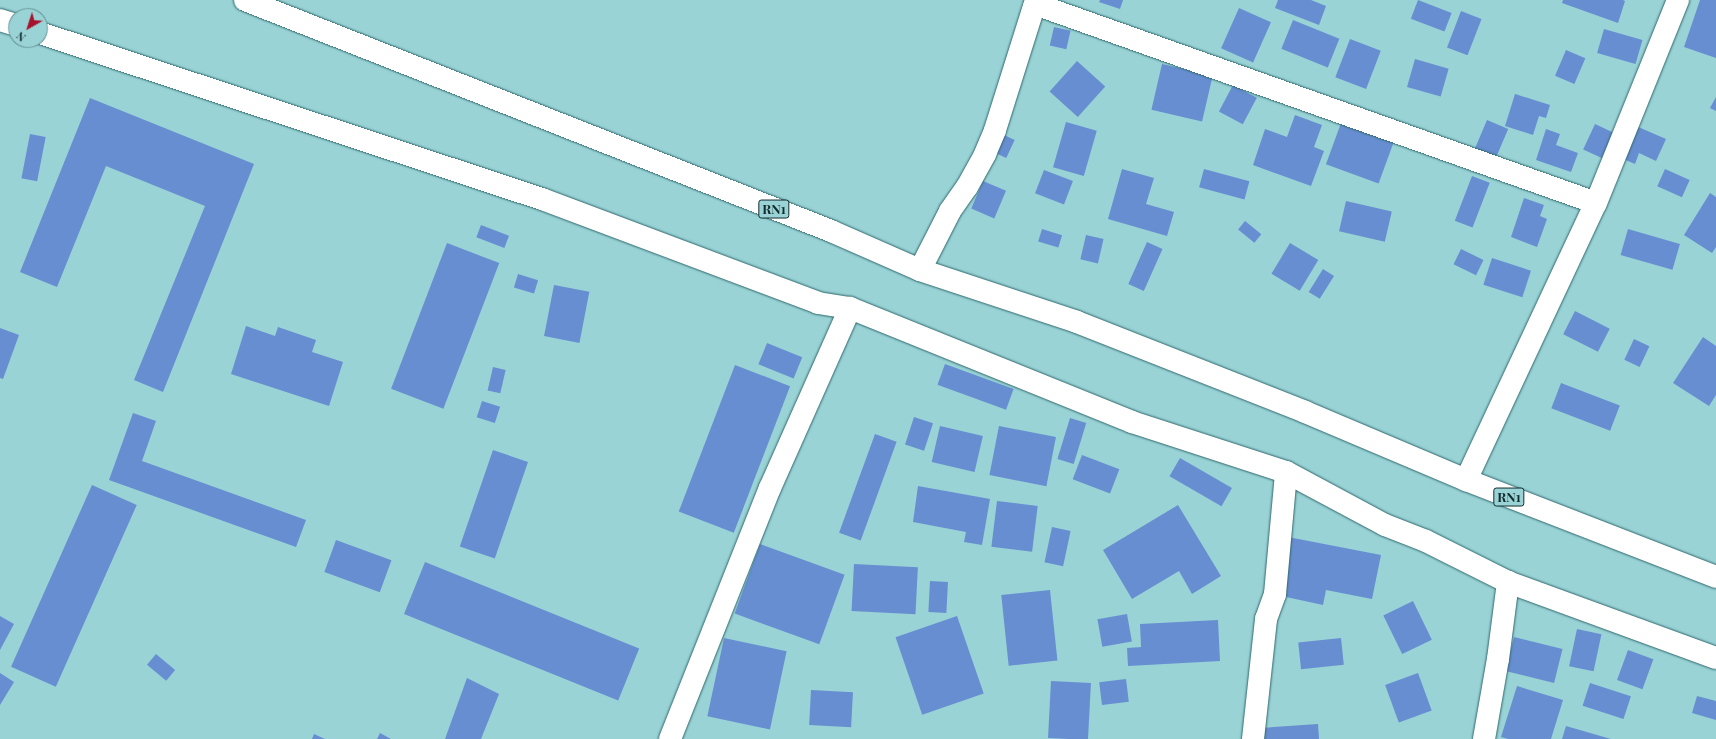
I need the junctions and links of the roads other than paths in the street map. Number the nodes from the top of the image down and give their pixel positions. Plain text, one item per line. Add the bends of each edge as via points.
1 (245, 0) edge
2 (1678, 0) edge
3 (1036, 2) edge
4 (48, 36) edge
5 (1596, 203) junction
6 (920, 270) junction
7 (850, 308) junction
8 (1286, 472) junction
9 (1466, 480) junction
10 (1716, 577) edge
11 (1508, 582) junction
12 (1716, 658) edge
13 (670, 739) edge
14 (1253, 739) edge
15 (1484, 739) edge

1 - 6 main road, RN1 via 831,231
2 - 5 main road
3 - 5 main road
3 - 6 main road via 985,154 950,211
4 - 7 main road via 542,199 818,303
5 - 9 main road
6 - 9 main road, RN1 via 1076,322 1305,412
7 - 8 main road via 1132,422
7 - 13 main road via 770,488
8 - 11 main road via 1385,525
8 - 14 main road via 1275,594 1266,619
9 - 10 main road, RN1
11 - 12 main road
11 - 15 main road

